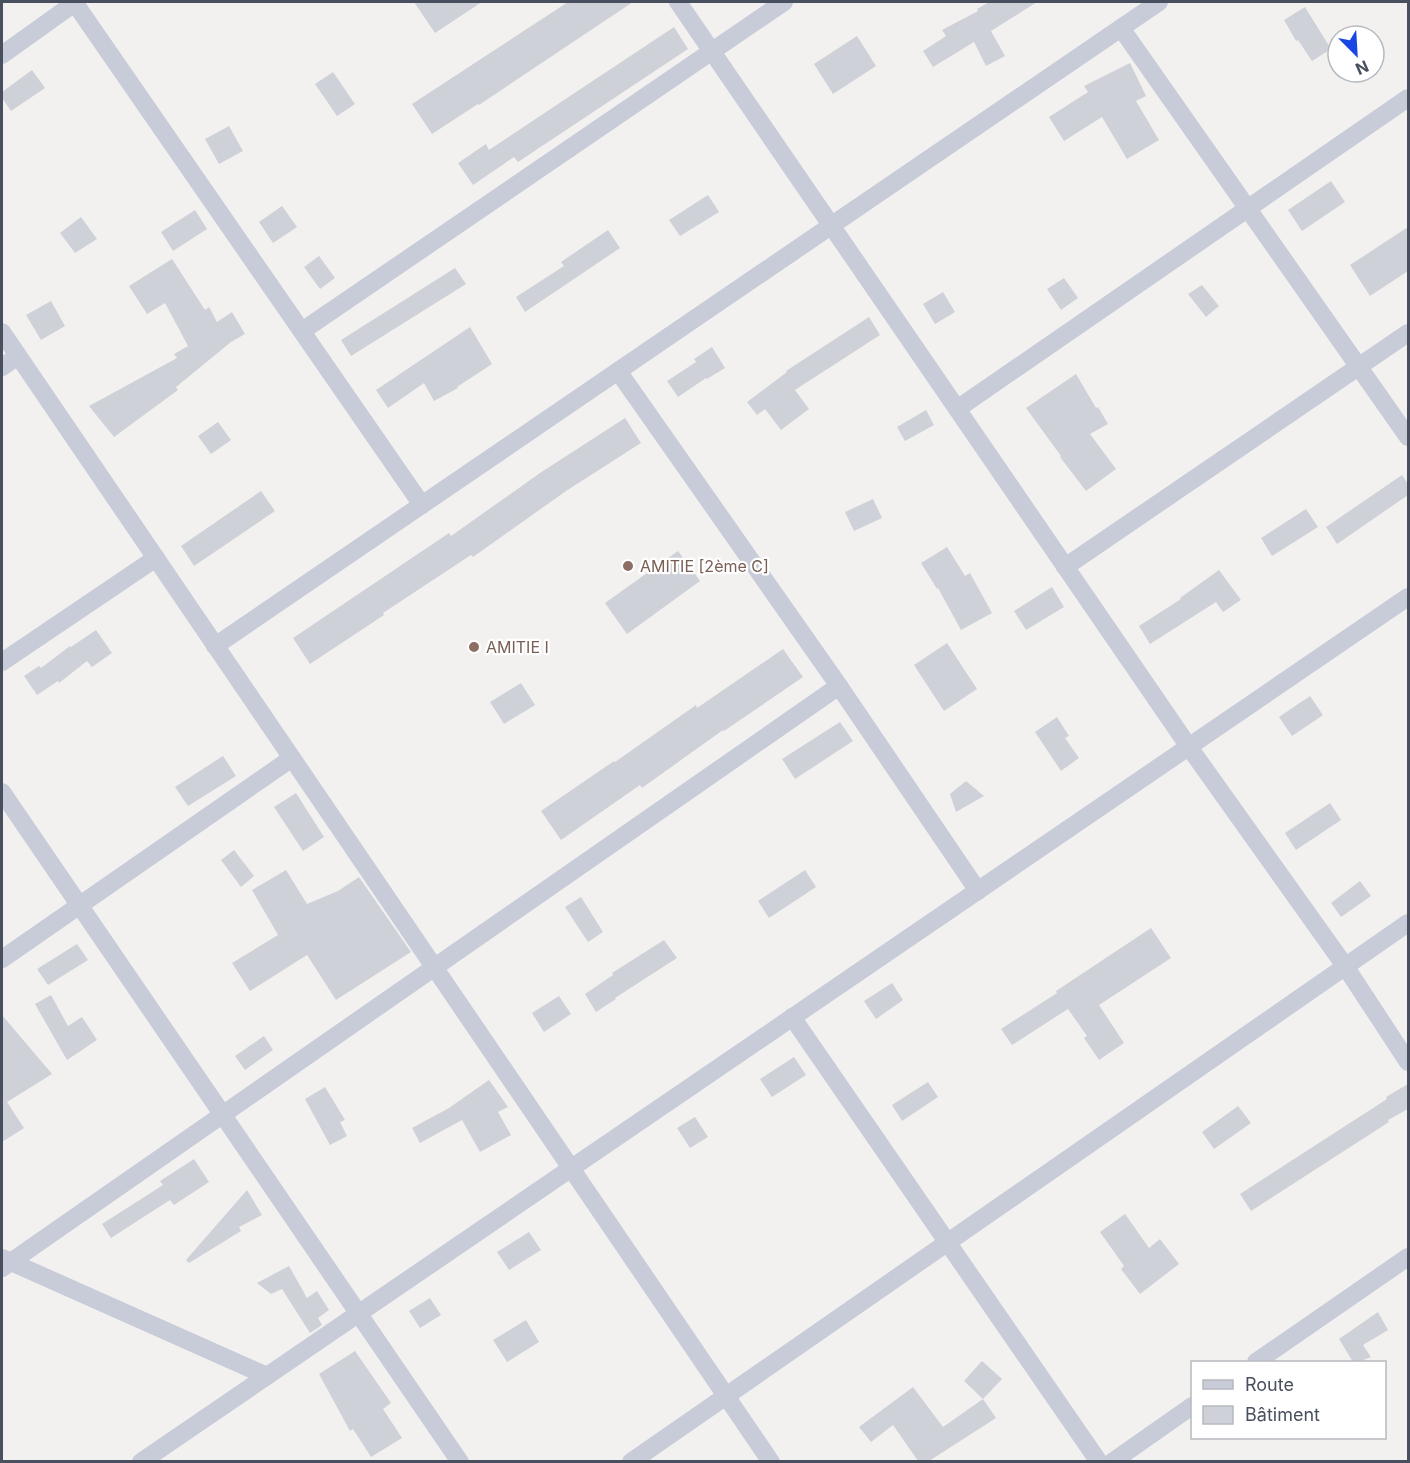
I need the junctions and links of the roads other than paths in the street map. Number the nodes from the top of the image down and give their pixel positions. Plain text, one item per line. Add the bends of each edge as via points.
1 (75, 2) edge
2 (678, 2) edge
3 (784, 2) edge
4 (1159, 2) edge
5 (1121, 28) junction
6 (711, 51) junction
7 (2, 55) edge
8 (1408, 98) edge
9 (1248, 208) junction
10 (831, 226) junction
11 (2, 332) edge
12 (302, 332) junction
13 (1408, 333) edge
14 (18, 356) junction
15 (2, 367) edge
16 (1359, 367) junction
17 (618, 371) junction
18 (957, 408) junction
19 (1408, 436) edge
20 (422, 505) junction
21 (156, 558) junction
22 (1065, 567) junction
23 (1408, 597) edge
24 (216, 646) junction
25 (2, 662) edge
26 (839, 686) junction
27 (1189, 747) junction
28 (292, 758) junction
29 (2, 792) edge
30 (978, 891) junction
31 (79, 905) junction
32 (1408, 923) edge
33 (2, 959) edge
34 (1346, 966) junction
35 (435, 968) junction
36 (792, 1017) junction
37 (1408, 1062) edge
38 (222, 1115) junction
39 (571, 1168) junction
40 (948, 1242) junction
41 (1408, 1257) edge
42 (4, 1262) edge
43 (358, 1313) junction
44 (1257, 1361) edge
45 (267, 1376) junction
46 (726, 1395) junction
47 (1191, 1407) edge
48 (141, 1461) edge
49 (460, 1461) edge
50 (630, 1461) edge
51 (771, 1461) edge
52 (1100, 1461) edge
53 (1112, 1461) edge

1 - 7 street
1 - 12 street
2 - 6 street
3 - 6 street
4 - 5 street
5 - 9 street
5 - 10 street
6 - 10 street
6 - 12 street
8 - 9 street
9 - 16 street
9 - 18 street
10 - 17 street
10 - 18 street
11 - 14 street
12 - 20 street
13 - 16 street
14 - 15 street
14 - 21 street
16 - 19 street
16 - 22 street
17 - 20 street
17 - 26 street
18 - 22 street
20 - 24 street
21 - 24 street
21 - 25 street
22 - 27 street
23 - 27 street
24 - 28 street
26 - 30 street
26 - 35 street
27 - 30 street
27 - 34 street
28 - 31 street
28 - 35 street
29 - 31 street
30 - 36 street
31 - 33 street
31 - 38 street
32 - 34 street
34 - 37 street
34 - 40 street
35 - 38 street
35 - 39 street
36 - 39 street
36 - 40 street
38 - 42 street
38 - 43 street
39 - 43 street
39 - 46 street
40 - 46 street
40 - 52 street
41 - 44 street
42 - 45 street
43 - 45 street
43 - 49 street
45 - 48 street
46 - 50 street
46 - 51 street
47 - 53 street

